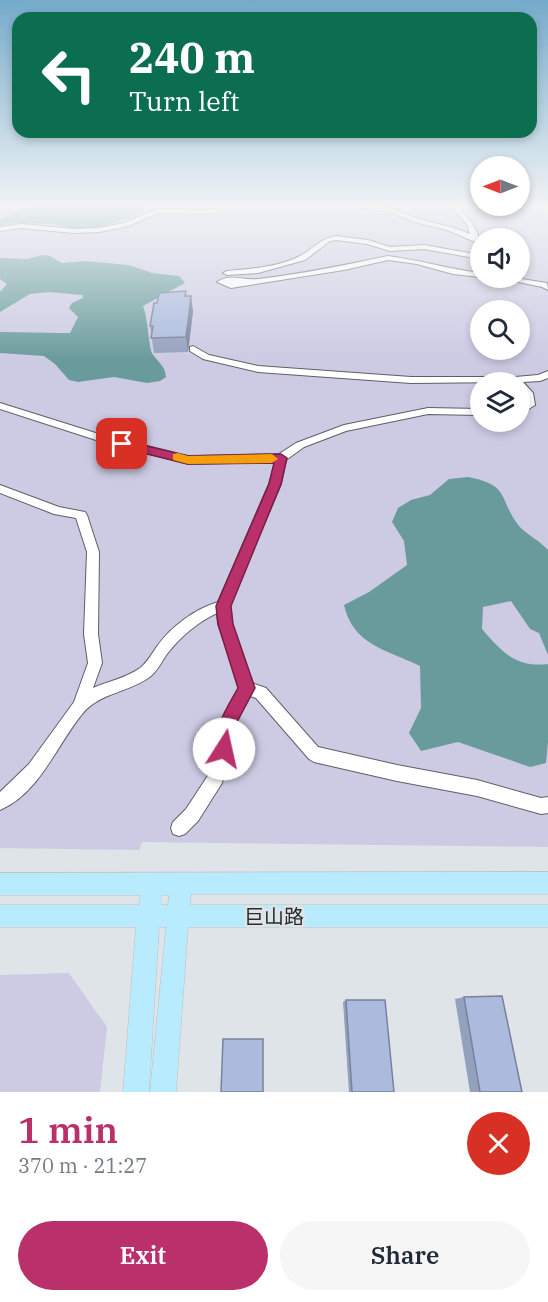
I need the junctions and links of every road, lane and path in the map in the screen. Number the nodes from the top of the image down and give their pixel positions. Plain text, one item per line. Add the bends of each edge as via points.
1 (302, 258) edge
2 (470, 274) edge
3 (530, 283) edge
4 (548, 288) edge
5 (193, 349) dead end
6 (548, 374) edge
7 (530, 380) edge
8 (470, 381) edge
9 (0, 406) edge
10 (470, 412) edge
11 (281, 458) junction
12 (0, 489) edge
13 (223, 606) junction
14 (247, 688) junction
15 (80, 706) junction
16 (0, 802) edge
17 (548, 805) edge
18 (179, 828) dead end
19 (152, 883) junction
20 (181, 883) junction
21 (548, 883) edge
22 (0, 884) edge
23 (0, 916) edge
24 (148, 916) junction
25 (178, 916) junction
26 (548, 916) edge
27 (136, 1092) edge
28 (163, 1092) edge

1 - 2 lane via 258,271 228,272 220,282 231,286 388,258
3 - 4 lane
5 - 8 lane via 206,357 258,369
6 - 7 lane
9 - 11 lane via 100,438 188,460
10 - 11 lane via 428,411 344,428 300,445
11 - 13 lane via 275,484
12 - 15 lane via 58,511 81,515 93,552 91,634 95,663
13 - 14 lane via 225,624
13 - 15 lane via 207,610 166,645 144,673 90,697
14 - 17 lane via 261,693 314,754
14 - 18 lane via 229,720 216,777
15 - 16 lane via 37,770
19 - 20 main road, 巨山路
19 - 22 main road, 巨山路
19 - 24 main road
20 - 21 main road, 巨山路
20 - 25 main road
23 - 24 main road, 巨山路
24 - 25 main road, 巨山路
24 - 27 main road
25 - 26 main road, 巨山路
25 - 28 main road

